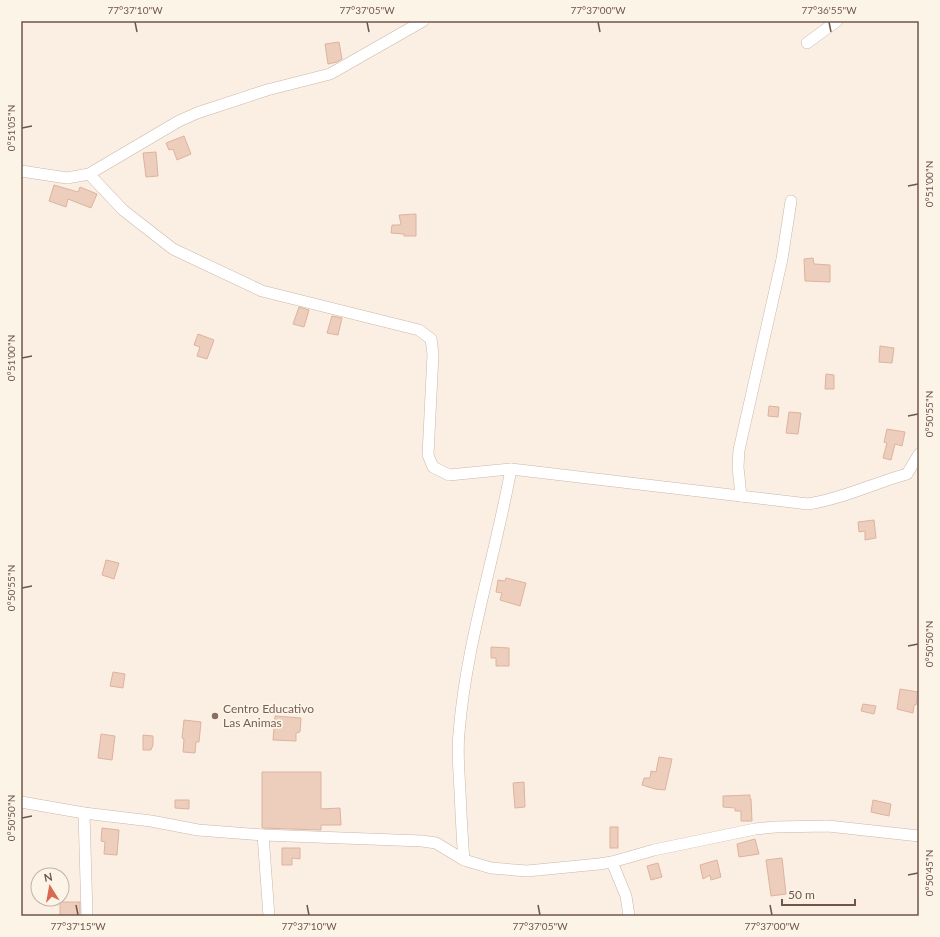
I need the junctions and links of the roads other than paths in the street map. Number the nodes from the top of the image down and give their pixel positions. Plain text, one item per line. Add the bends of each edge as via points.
1 (424, 21) edge
2 (837, 21) edge
3 (807, 43) dead end
4 (21, 171) edge
5 (89, 174) junction
6 (791, 201) dead end
7 (919, 454) edge
8 (511, 469) junction
9 (742, 496) junction
10 (21, 802) edge
11 (84, 813) junction
12 (263, 835) junction
13 (919, 836) edge
14 (464, 860) junction
15 (612, 862) junction
16 (87, 916) edge
17 (269, 916) edge
18 (629, 916) edge

1 - 5 street via 330,74 267,90 197,113
2 - 3 street
4 - 5 street via 67,178
5 - 8 street via 123,210 172,248 262,291 419,330 431,339 433,354 428,455 433,468 449,475
6 - 9 street via 782,258 739,450 738,467
7 - 9 street via 906,474 829,501 808,504
8 - 9 street
8 - 14 street via 462,697 458,769
10 - 11 street
11 - 12 street via 198,830
11 - 16 street
12 - 14 street via 422,841 436,843
12 - 17 street
13 - 15 street via 828,826 775,827 748,830 654,850
14 - 15 street via 491,868 527,871
15 - 18 street via 626,896

